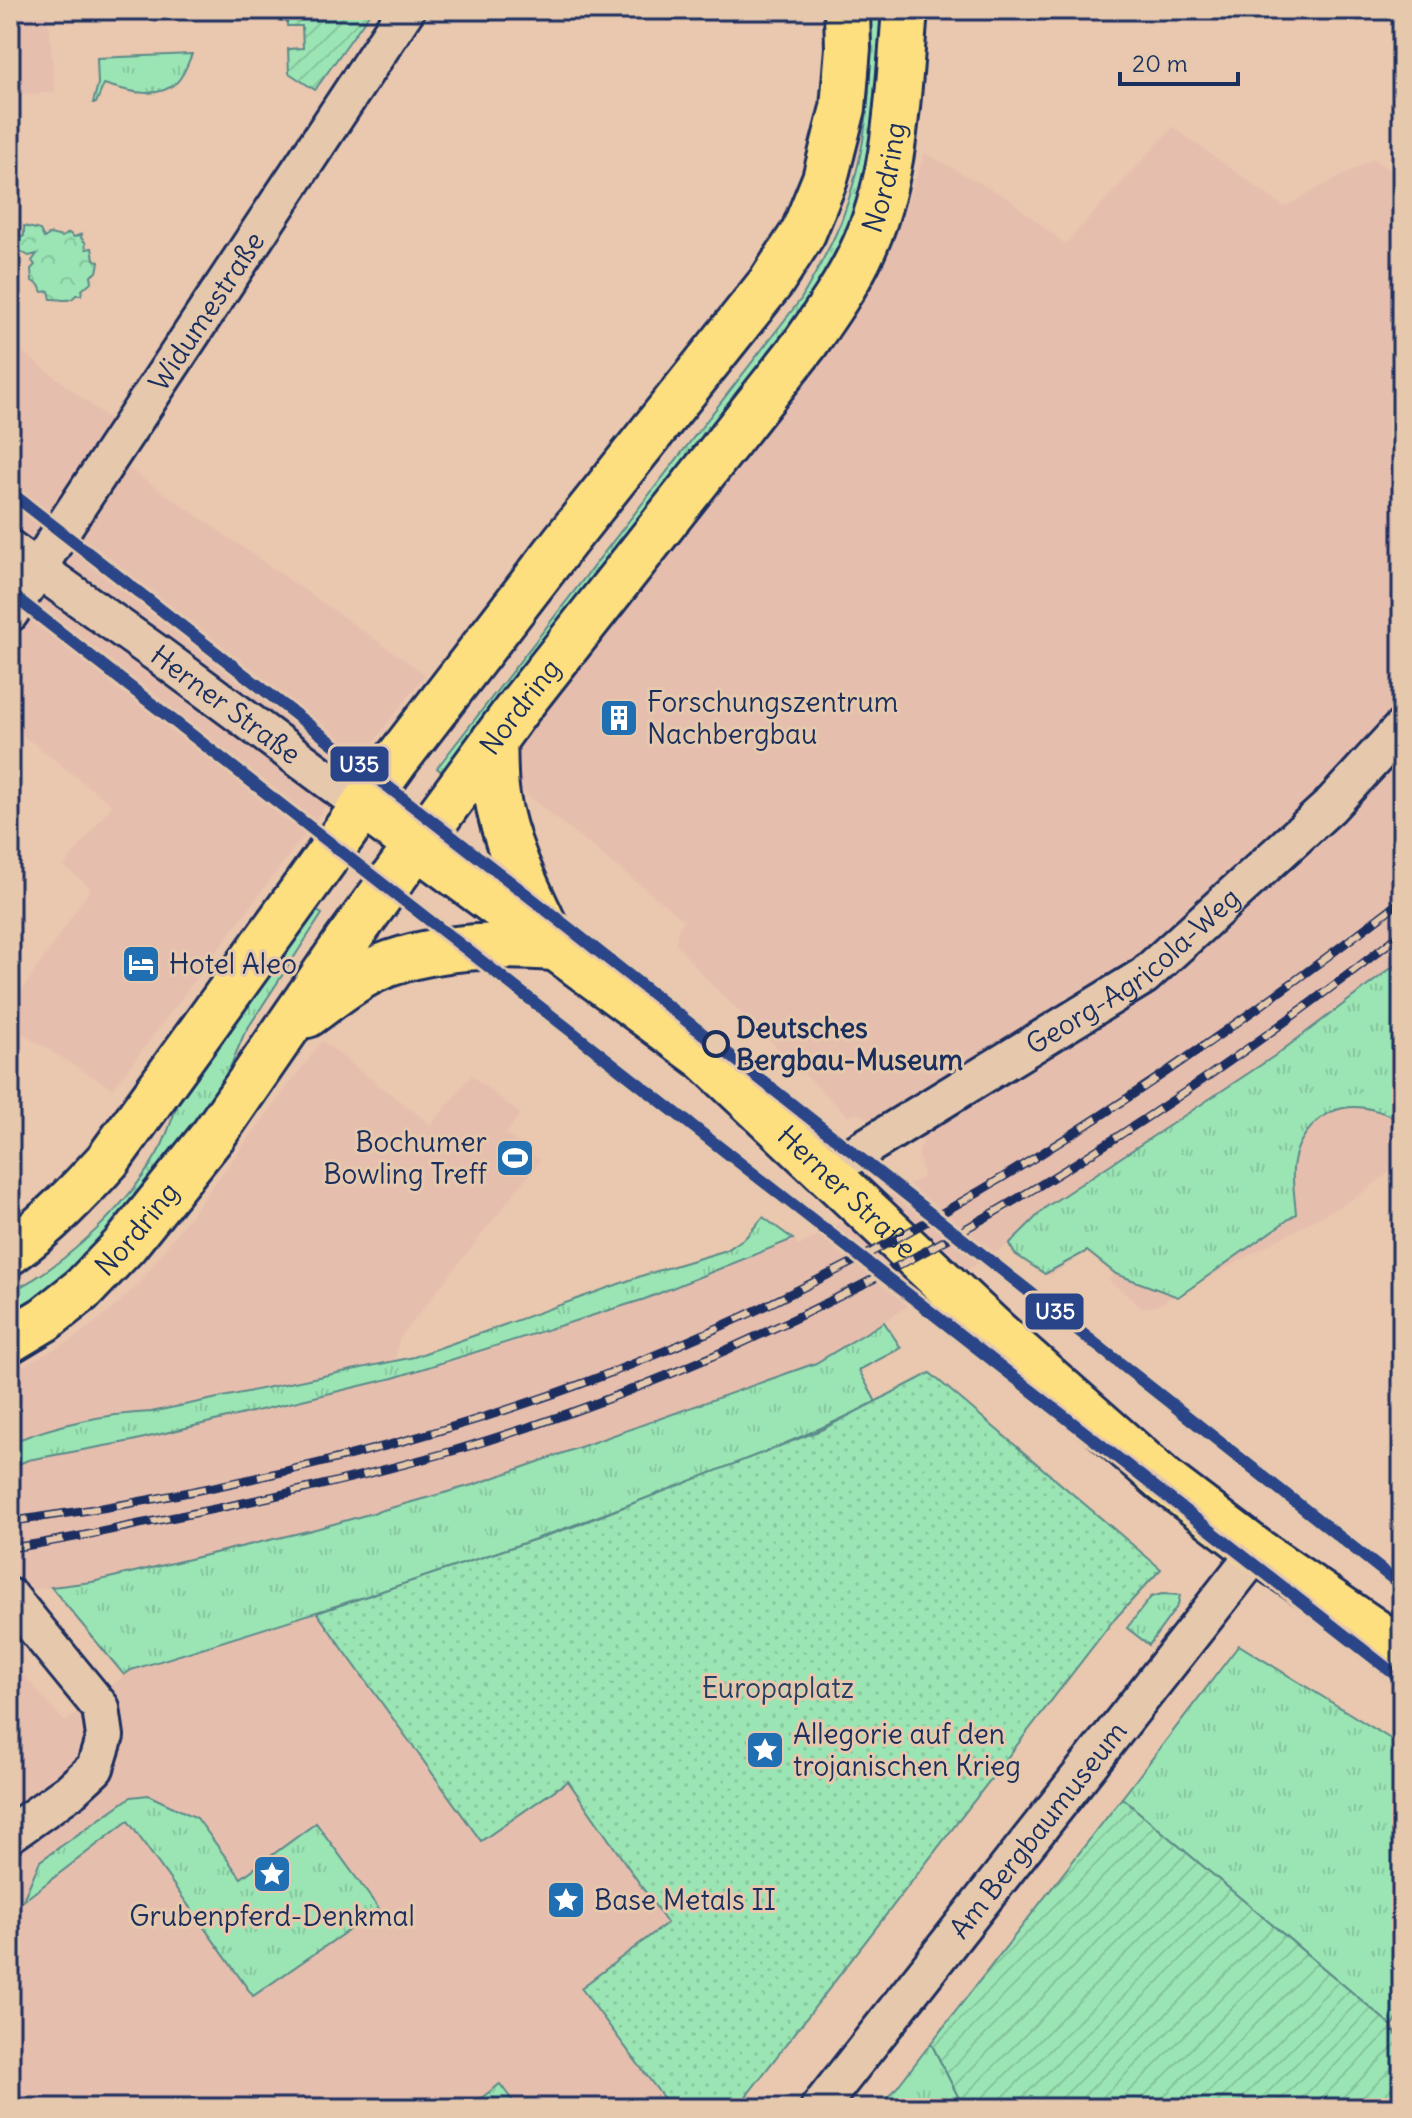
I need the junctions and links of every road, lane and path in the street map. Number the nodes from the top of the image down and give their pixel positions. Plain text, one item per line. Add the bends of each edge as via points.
1 (406, 10) edge
2 (847, 10) edge
3 (905, 10) edge
4 (24, 559) edge
5 (10, 613) edge
6 (1402, 728) edge
7 (494, 740) junction
8 (363, 806) junction
9 (416, 846) junction
10 (556, 948) junction
11 (282, 1035) junction
12 (827, 1171) junction
13 (10, 1252) edge
14 (10, 1340) edge
15 (1257, 1551) junction
16 (10, 1597) edge
17 (1402, 1650) edge
18 (10, 1834) edge
19 (819, 2108) edge

1 - 4 street, Widumestraße
2 - 8 main road, Nordring via 843,108 825,179 803,233 772,281
3 - 7 main road, Nordring via 893,143 880,201 841,293
4 - 5 street, Widumestraße
4 - 8 street, Herner Straße
6 - 12 street, Georg-Agricola-Weg via 1329,807 1144,976
7 - 9 main road, Nordring
7 - 10 main road via 502,819
8 - 9 main road, Herner Straße
8 - 13 main road, Nordring via 108,1160 72,1200
9 - 10 main road, Herner Straße
9 - 11 main road, Nordring
10 - 11 main road via 487,947 394,963 351,984
10 - 12 main road, Herner Straße via 705,1058
11 - 14 main road, Nordring via 214,1134 125,1245 84,1288
12 - 15 main road, Herner Straße via 1130,1452
15 - 17 main road, Herner Straße
15 - 19 street, Am Bergbaumuseum
16 - 18 street via 101,1708 105,1736 95,1768

